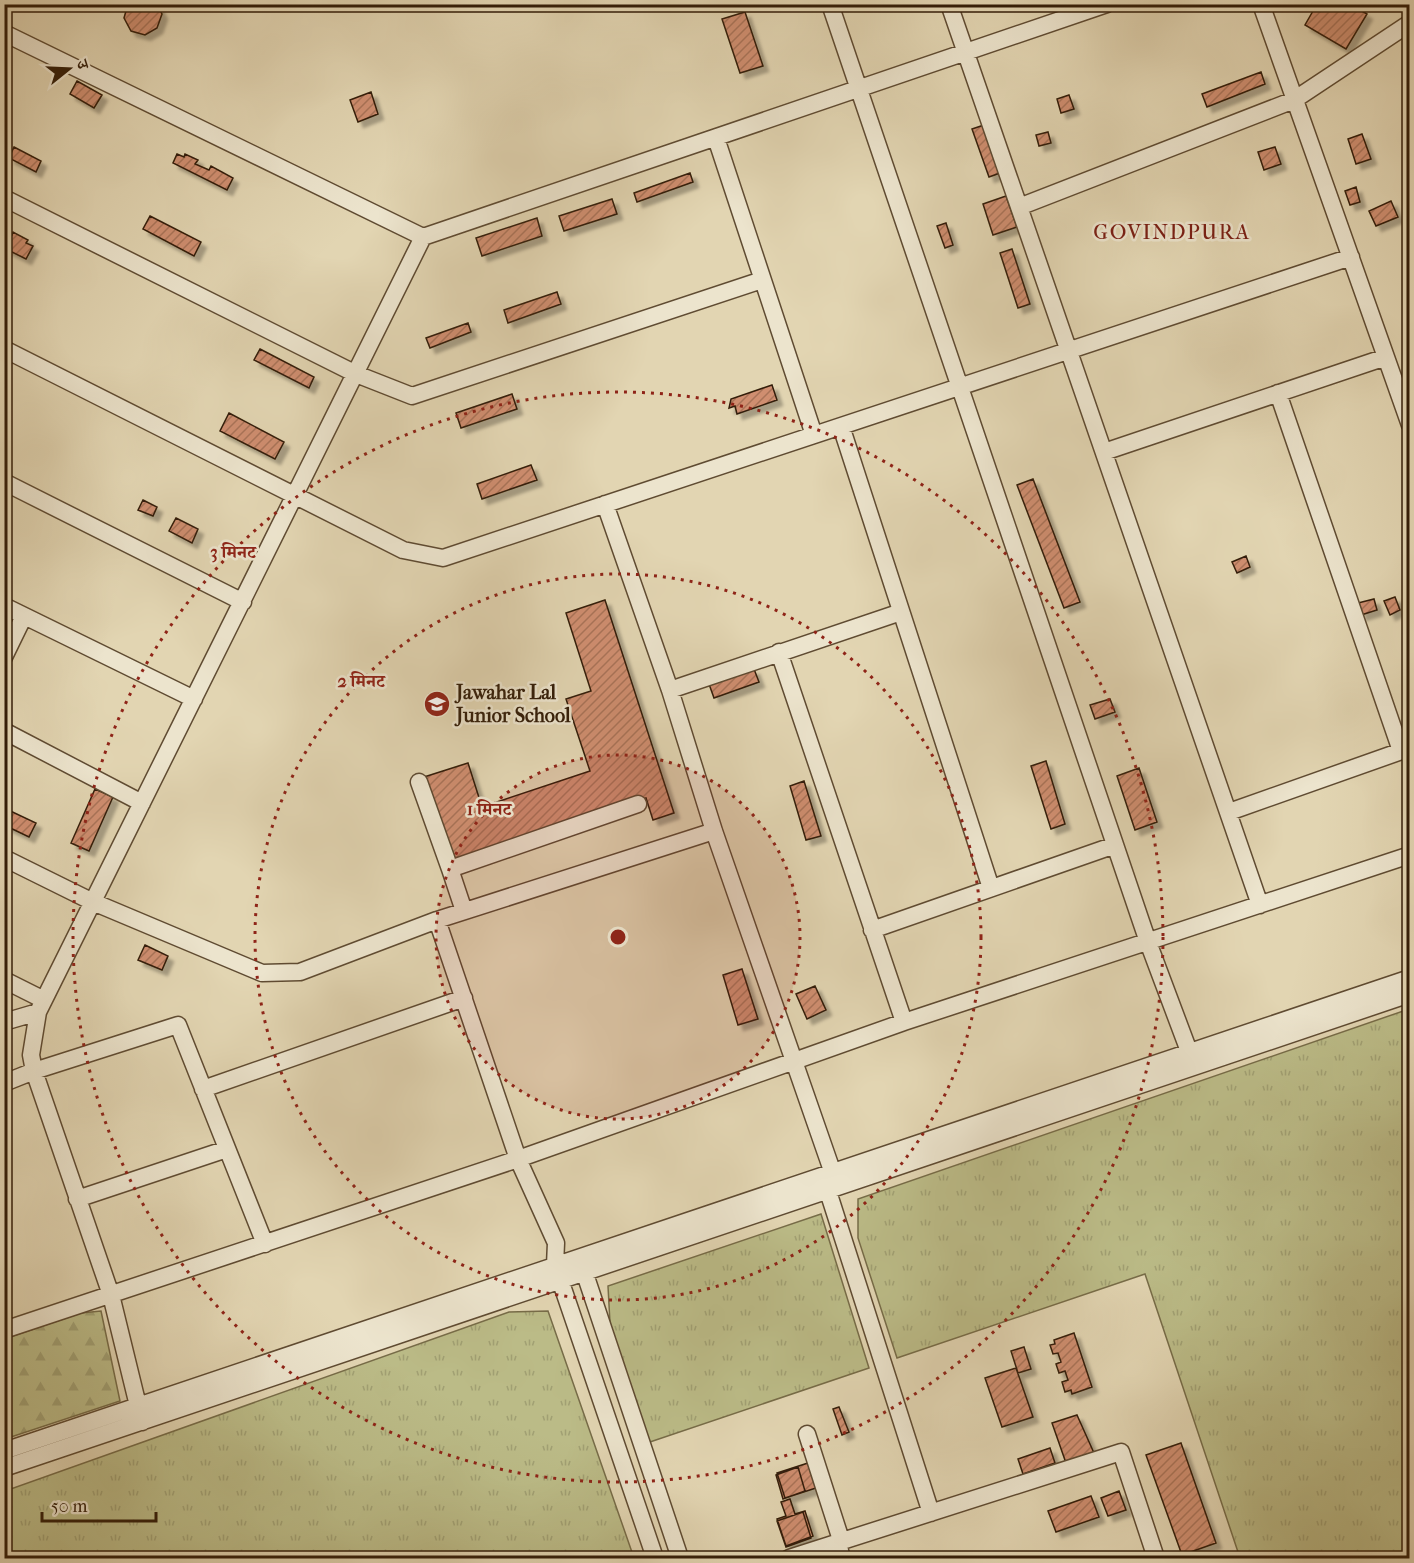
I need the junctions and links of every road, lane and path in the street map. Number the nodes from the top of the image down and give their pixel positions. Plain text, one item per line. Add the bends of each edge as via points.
1 (830, 4) edge
2 (949, 4) edge
3 (1107, 4) edge
4 (1262, 4) edge
5 (1410, 23) edge
6 (4, 33) edge
7 (966, 53) junction
8 (859, 89) junction
9 (1294, 100) junction
10 (716, 138) junction
11 (4, 198) edge
12 (1019, 207) junction
13 (423, 237) junction
14 (1351, 257) junction
15 (762, 280) junction
16 (4, 349) edge
17 (1069, 350) junction
18 (1386, 357) junction
19 (356, 374) junction
20 (961, 386) junction
21 (1278, 393) junction
22 (1410, 425) edge
23 (841, 426) junction
24 (814, 435) junction
25 (1104, 452) junction
26 (4, 482) edge
27 (295, 496) junction
28 (605, 504) junction
29 (243, 602) junction
30 (4, 606) edge
31 (901, 612) junction
32 (24, 616) junction
33 (779, 652) junction
34 (4, 657) edge
35 (670, 690) junction
36 (194, 699) junction
37 (4, 731) edge
38 (1405, 750) edge
39 (418, 782) dead end
40 (142, 803) junction
41 (638, 804) dead end
42 (1229, 812) junction
43 (714, 831) junction
44 (1115, 845) junction
45 (1410, 855) edge
46 (4, 858) edge
47 (450, 869) junction
48 (990, 888) junction
49 (93, 902) junction
50 (1260, 905) junction
51 (464, 911) junction
52 (437, 920) junction
53 (872, 930) junction
54 (1148, 942) junction
55 (1410, 978) edge
56 (4, 981) edge
57 (1410, 994) edge
58 (464, 998) junction
59 (41, 1006) junction
60 (4, 1022) edge
61 (904, 1022) junction
62 (1192, 1059) junction
63 (795, 1061) junction
64 (34, 1071) junction
65 (4, 1083) edge
66 (203, 1089) junction
67 (227, 1149) junction
68 (518, 1159) junction
69 (830, 1181) junction
70 (77, 1199) junction
71 (556, 1243) junction
72 (265, 1244) junction
73 (580, 1255) junction
74 (555, 1265) junction
75 (584, 1274) junction
76 (562, 1282) junction
77 (111, 1295) junction
78 (4, 1330) edge
79 (140, 1414) junction
80 (807, 1434) dead end
81 (4, 1451) edge
82 (4, 1468) edge
83 (931, 1513) junction
84 (841, 1548) edge
85 (655, 1558) edge
86 (680, 1558) edge
87 (789, 1558) edge
88 (1156, 1558) edge

1 - 8 street
2 - 7 street
3 - 7 street
4 - 9 street
5 - 9 street
6 - 13 street
7 - 8 street
7 - 12 street
8 - 10 street
8 - 20 street
9 - 12 street
9 - 14 street
10 - 13 street
10 - 15 street
11 - 19 street
12 - 17 street
13 - 19 street
14 - 17 street
14 - 18 street
15 - 19 street via 412,396
15 - 24 street
16 - 27 street
17 - 20 street
17 - 25 street
18 - 21 street
18 - 22 street
19 - 27 street
20 - 23 street
20 - 44 street
21 - 25 street
21 - 38 street
23 - 24 street
23 - 31 street
24 - 28 street
25 - 42 street
26 - 29 street
27 - 28 street via 403,550 443,558
27 - 29 street
28 - 35 street
29 - 36 street
30 - 32 street
31 - 33 street
31 - 48 street
32 - 34 street
32 - 36 street
33 - 35 street
33 - 53 street
35 - 43 street
36 - 40 street
37 - 40 street
38 - 42 street
39 - 47 street
40 - 49 street
41 - 47 street
42 - 50 street
43 - 51 street
43 - 63 street
44 - 48 street
44 - 54 street
45 - 50 street
46 - 49 street
47 - 51 street
48 - 53 street
49 - 52 street via 262,973 300,972
49 - 59 street
50 - 54 street
51 - 52 street
52 - 58 street
53 - 61 street
54 - 61 street
54 - 62 street
55 - 62 street
56 - 59 street
57 - 62 street
58 - 66 street
58 - 68 street
59 - 60 street
59 - 64 street via 31,1055
61 - 63 street
62 - 69 street
63 - 68 street
63 - 69 street
64 - 65 street
64 - 66 street via 178,1025
64 - 70 street
66 - 67 street
67 - 70 street
67 - 72 street
68 - 71 street
68 - 72 street
69 - 73 street
69 - 75 street
69 - 83 street
70 - 77 street
71 - 73 street
71 - 74 street
72 - 77 street
73 - 74 street
73 - 75 street
74 - 76 street
74 - 79 street
75 - 76 street
75 - 86 street
76 - 79 street
76 - 85 street
77 - 78 street
77 - 79 street
79 - 81 street
79 - 82 street
80 - 84 street
83 - 84 street
83 - 88 street via 1121,1452
84 - 87 street

